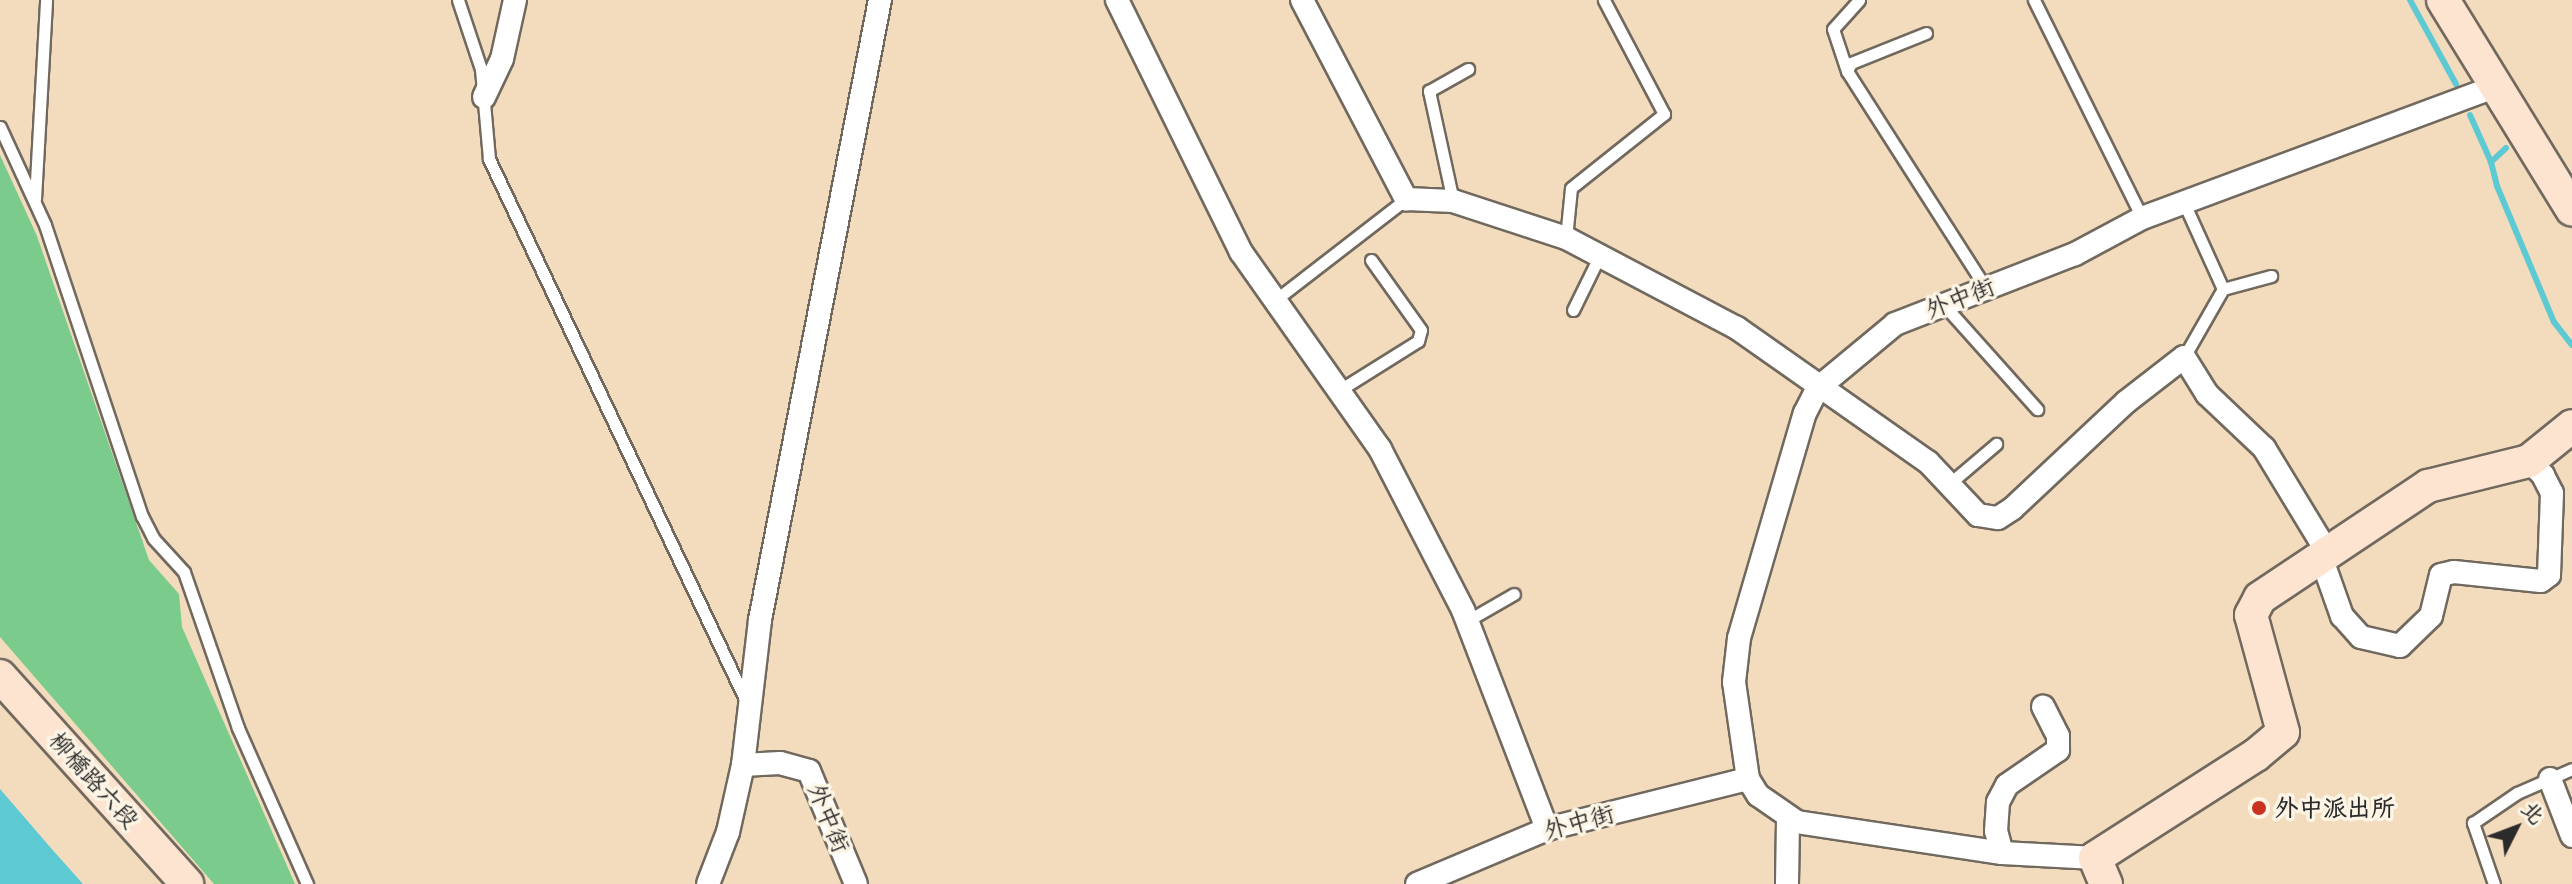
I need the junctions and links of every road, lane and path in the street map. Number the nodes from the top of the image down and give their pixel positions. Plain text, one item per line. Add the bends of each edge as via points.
1 (46, 0) edge
2 (458, 0) edge
3 (515, 0) edge
4 (880, 0) edge
5 (1117, 0) edge
6 (1302, 0) edge
7 (1604, 0) edge
8 (1859, 0) edge
9 (2034, 0) edge
10 (2443, 0) edge
11 (1926, 33) dead end
12 (1468, 69) dead end
13 (1847, 71) junction
14 (2495, 87) junction
15 (484, 97) junction
16 (0, 127) edge
17 (1406, 199) junction
18 (1453, 201) junction
19 (35, 203) junction
20 (2184, 203) junction
21 (2572, 210) edge
22 (2142, 218) junction
23 (1566, 238) junction
24 (1598, 259) junction
25 (1371, 260) dead end
26 (2271, 276) dead end
27 (1986, 288) junction
28 (2223, 289) junction
29 (1274, 301) junction
30 (1944, 305) junction
31 (1573, 310) dead end
32 (2184, 357) junction
33 (1818, 388) junction
34 (1337, 392) junction
35 (2037, 409) dead end
36 (2572, 426) edge
37 (1996, 444) dead end
38 (2529, 461) junction
39 (1949, 484) junction
40 (2323, 552) junction
41 (1514, 594) dead end
42 (1467, 621) junction
43 (0, 676) edge
44 (2043, 707) dead end
45 (749, 709) junction
46 (743, 765) junction
47 (2572, 769) edge
48 (1748, 779) junction
49 (2550, 779) junction
50 (1788, 817) junction
51 (1547, 829) junction
52 (2572, 836) edge
53 (2002, 853) junction
54 (2100, 871) edge
55 (187, 884) edge
56 (307, 884) edge
57 (708, 884) edge
58 (856, 884) edge
59 (1417, 884) edge
60 (1787, 884) edge
61 (2494, 884) edge

1 - 19 lane
2 - 15 lane via 481,69
3 - 15 street via 502,59
4 - 45 street via 802,392
5 - 29 street via 1241,252
6 - 17 street
7 - 23 lane via 1664,114 1571,188
8 - 13 lane via 1833,29
9 - 22 lane
10 - 14 street
11 - 13 lane via 1851,63
12 - 18 lane via 1429,91
13 - 27 lane
14 - 20 street, 外中街
14 - 21 street
15 - 45 lane via 489,159
16 - 19 lane
17 - 18 street
17 - 29 lane
18 - 23 street
19 - 56 lane via 142,516 153,538 184,572 238,728
20 - 22 street, 外中街
20 - 28 lane
22 - 27 street, 外中街 via 2075,254
23 - 24 street
24 - 31 lane
24 - 33 street via 1737,328
25 - 34 lane via 1421,330 1418,341
26 - 28 lane
27 - 30 street, 外中街
28 - 32 lane
29 - 34 street
30 - 33 street, 外中街 via 1895,324
30 - 35 lane
32 - 39 street via 1998,518 1978,515
32 - 40 street via 2207,394 2264,448
33 - 39 street via 1928,462
33 - 48 street, 外中街 via 1805,413 1739,638 1734,682
34 - 42 street via 1380,449
36 - 38 street
37 - 39 lane
38 - 40 street via 2428,486
38 - 40 street via 2552,493 2549,575 2541,581 2441,575 2431,616 2400,646 2361,637 2342,616
40 - 54 street via 2260,598 2251,615 2283,732
41 - 42 lane
42 - 51 street
43 - 55 street, 柳橋路六段
44 - 53 street via 2058,736 2058,750 2007,785 1998,802 1996,831
45 - 46 street
46 - 57 street via 728,832
46 - 58 street, 外中街 via 780,763 809,771
47 - 49 lane
48 - 50 street via 1758,795
48 - 51 street, 外中街
49 - 52 street
49 - 61 lane via 2473,823
50 - 53 street
50 - 60 street
51 - 59 street, 外中街
53 - 54 street

